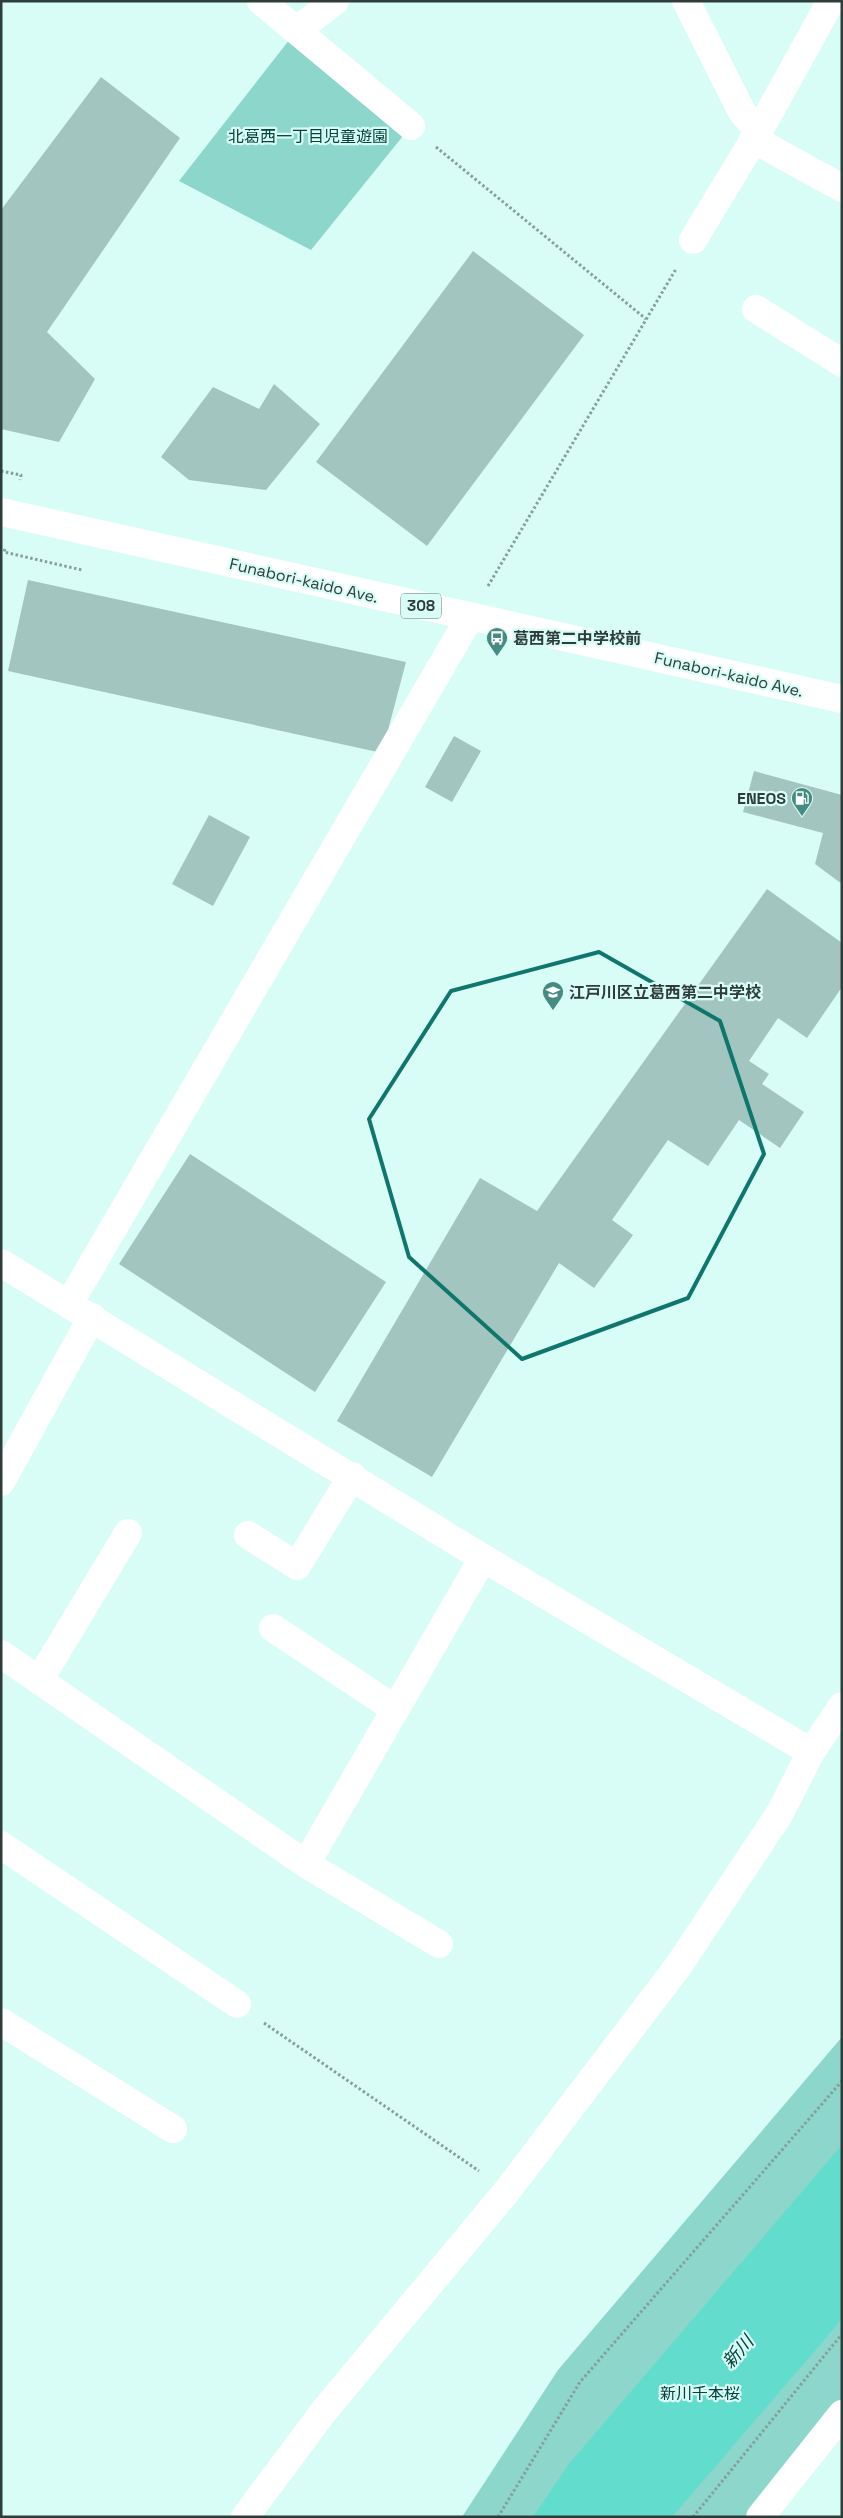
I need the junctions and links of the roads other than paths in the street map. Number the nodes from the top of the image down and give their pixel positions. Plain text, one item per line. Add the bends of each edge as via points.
1 (261, 1) edge
2 (335, 1) edge
3 (686, 1) edge
4 (831, 1) edge
5 (298, 30) junction
6 (411, 126) road end
7 (756, 135) junction
8 (842, 188) edge
9 (693, 240) road end
10 (756, 309) dead end
11 (842, 363) edge
12 (1, 512) edge
13 (470, 617) junction
14 (842, 699) edge
15 (1, 1263) edge
16 (80, 1311) junction
17 (352, 1476) junction
18 (1, 1482) edge
19 (128, 1533) dead end
20 (248, 1534) dead end
21 (482, 1558) junction
22 (273, 1628) dead end
23 (1, 1654) edge
24 (40, 1679) junction
25 (842, 1706) edge
26 (395, 1709) junction
27 (811, 1752) junction
28 (1, 1845) edge
29 (306, 1864) junction
30 (440, 1944) dead end
31 (237, 2004) road end
32 (1, 2022) edge
33 (173, 2129) dead end
34 (842, 2414) edge
35 (245, 2517) edge
36 (760, 2517) edge

1 - 5 street
2 - 5 street
3 - 7 street
4 - 7 street
5 - 6 street
7 - 8 street
7 - 9 street
10 - 11 street
12 - 13 street, Funabori-kaido Ave. / 308
13 - 14 street, Funabori-kaido Ave. / 308
13 - 16 street
15 - 16 street
16 - 17 street
16 - 18 street
17 - 20 street via 297,1566
17 - 21 street
19 - 24 street
21 - 26 street
21 - 27 street
22 - 26 street
23 - 24 street
24 - 29 street
25 - 27 street
26 - 29 street
27 - 35 street via 780,1813 679,1965 507,2190 324,2411
28 - 31 street
29 - 30 street
32 - 33 street
34 - 36 street

